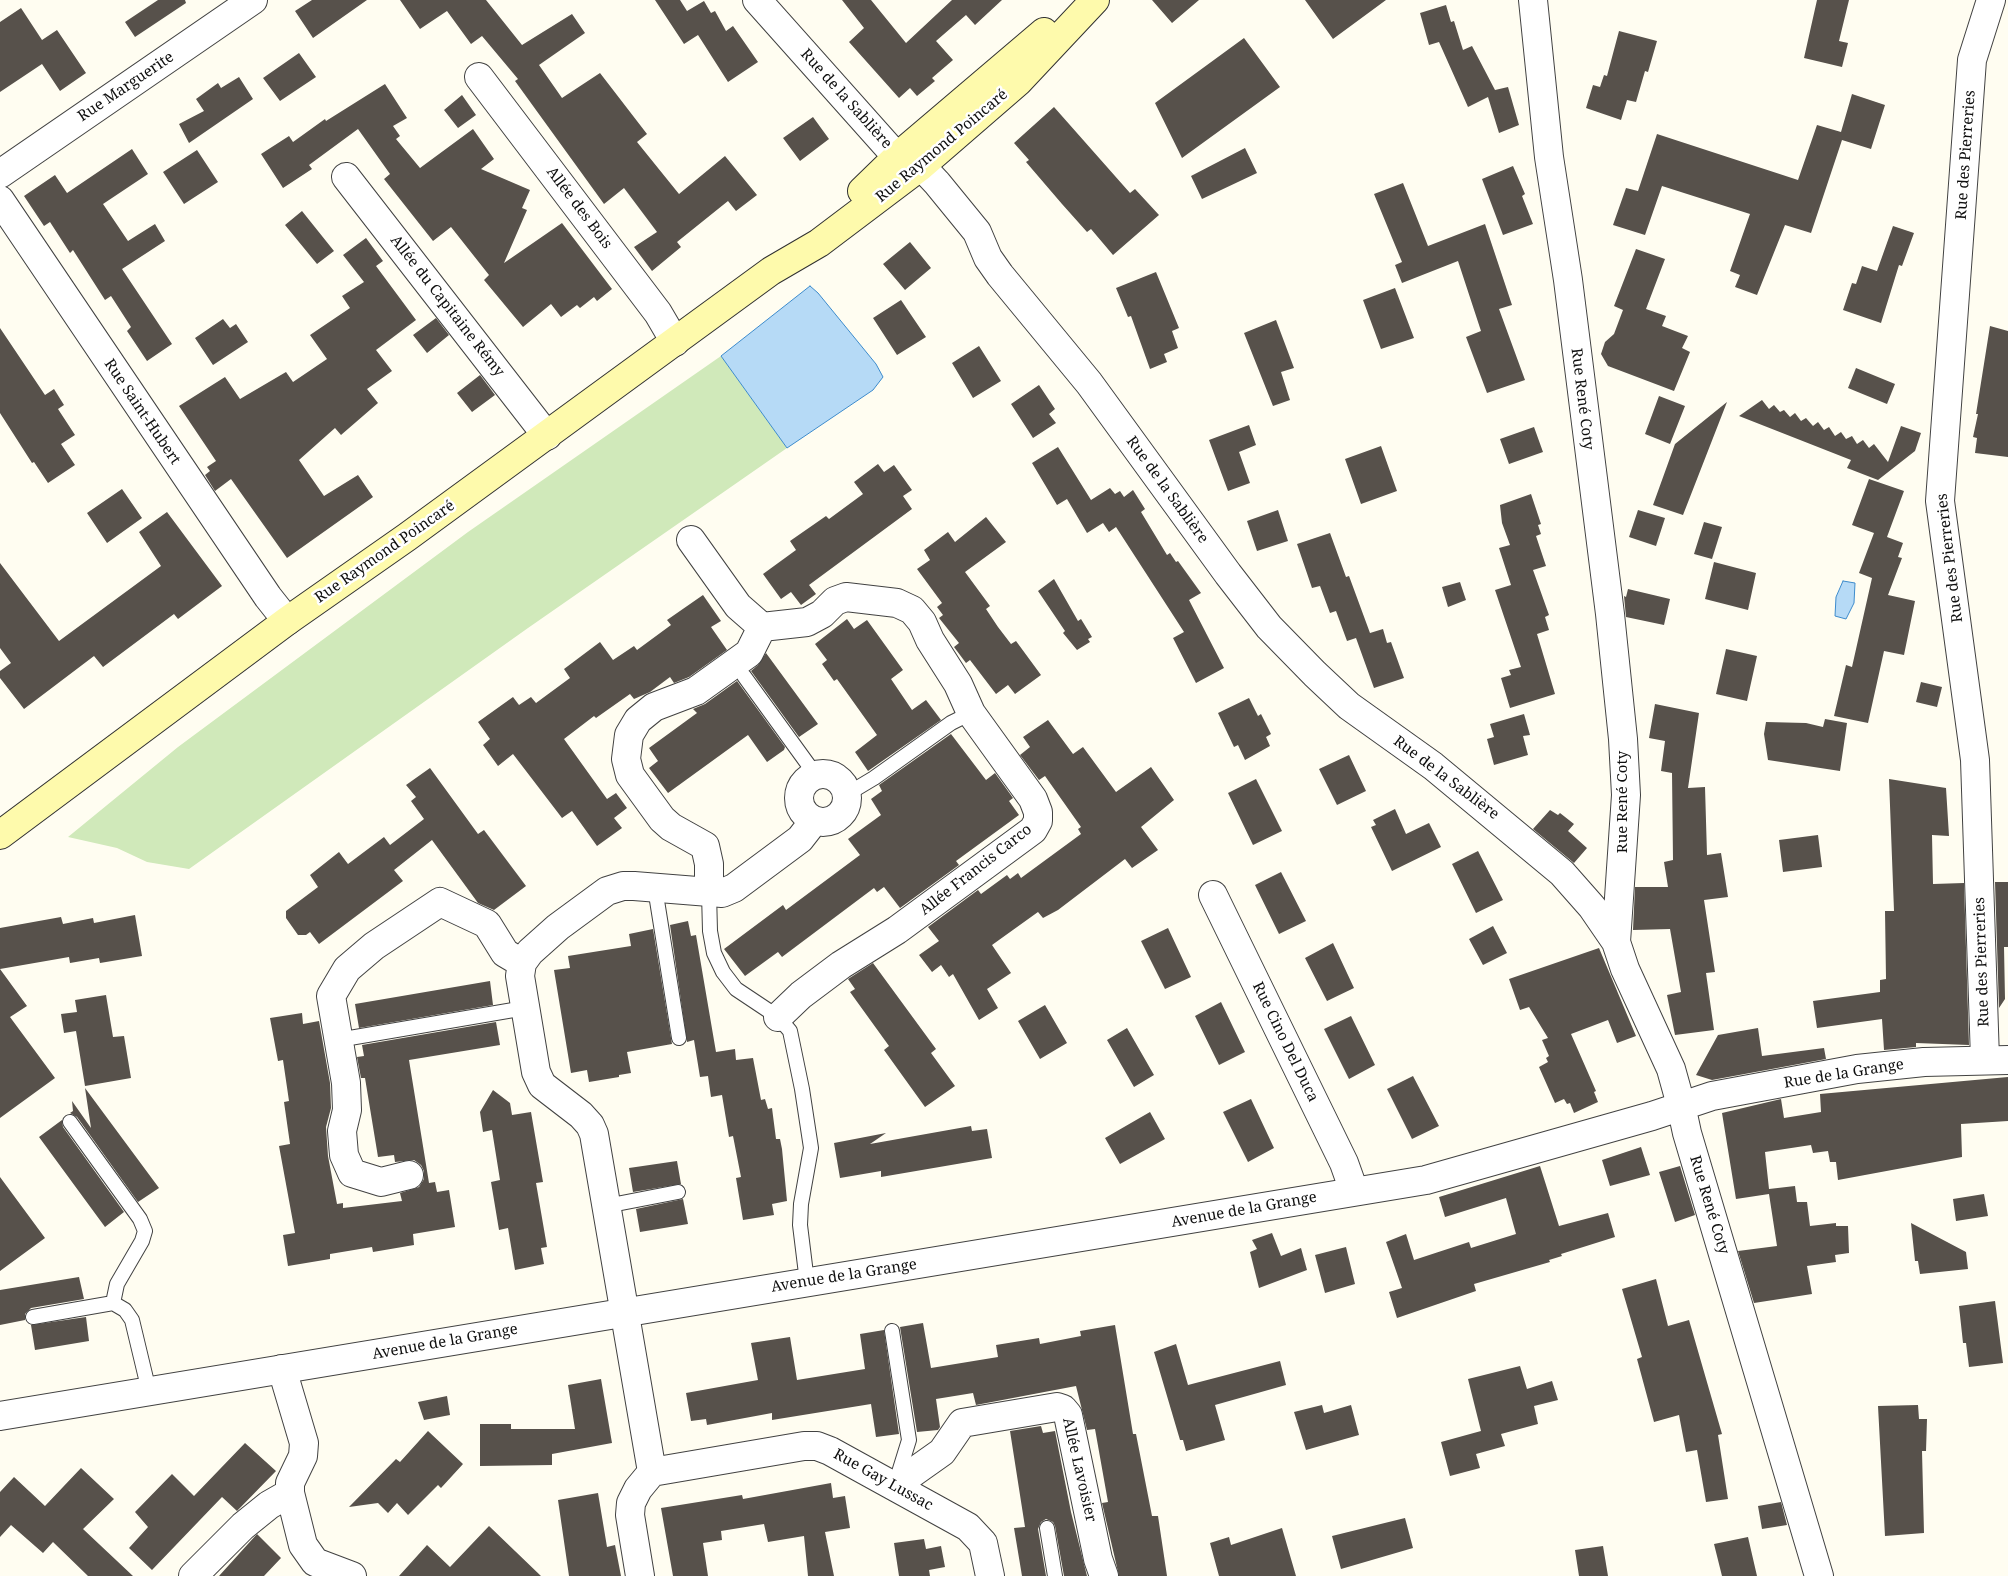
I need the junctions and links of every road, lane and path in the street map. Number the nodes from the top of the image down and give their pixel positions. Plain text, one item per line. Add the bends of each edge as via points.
1 (253, 0) edge
2 (757, 0) edge
3 (1081, 0) edge
4 (1095, 0) edge
5 (1533, 0) edge
6 (1991, 0) edge
7 (479, 77) dead end
8 (909, 162) junction
9 (0, 174) edge
10 (346, 177) dead end
11 (0, 200) edge
12 (675, 342) junction
13 (547, 436) junction
14 (692, 540) dead end
15 (287, 621) junction
16 (762, 627) junction
17 (744, 676) dead end
18 (971, 713) junction
19 (815, 774) junction
20 (845, 791) junction
21 (814, 821) junction
22 (0, 835) edge
23 (655, 888) junction
24 (709, 893) junction
25 (1213, 895) dead end
26 (1616, 942) junction
27 (522, 964) junction
28 (525, 1008) junction
29 (778, 1017) junction
30 (679, 1038) dead end
31 (338, 1040) junction
32 (1996, 1060) edge
33 (1682, 1105) junction
34 (70, 1122) dead end
35 (409, 1176) dead end
36 (1354, 1191) junction
37 (678, 1192) dead end
38 (606, 1206) junction
39 (807, 1282) junction
40 (113, 1303) junction
41 (625, 1312) junction
42 (33, 1317) dead end
43 (892, 1331) dead end
44 (282, 1369) junction
45 (149, 1391) junction
46 (0, 1416) edge
47 (652, 1472) junction
48 (894, 1486) junction
49 (290, 1493) junction
50 (1047, 1528) dead end
51 (192, 1576) edge
52 (352, 1576) edge
53 (640, 1576) edge
54 (990, 1576) edge
55 (1055, 1576) edge
56 (1104, 1576) edge
57 (1819, 1576) edge

1 - 9 street, Rue Marguerite
2 - 8 street, Rue de la Sablière
3 - 8 main road, Rue Raymond Poincaré via 929,132
4 - 8 main road, Rue Raymond Poincaré via 1018,82
5 - 26 street, Rue René Coty via 1549,157 1568,280 1623,739 1626,795
6 - 32 street, Rue des Pierreries via 1972,60 1940,501 1975,760
7 - 12 street, Allée des Bois via 658,313
8 - 12 main road, Rue Raymond Poincaré via 819,243 771,271
8 - 26 street, Rue de la Sablière via 977,232 1000,276 1089,383 1269,626 1350,706 1433,766 1562,873 1592,907
10 - 13 street, Allée du Capitaine Rémy
11 - 15 street, Rue Saint-Hubert
12 - 13 main road, Rue Raymond Poincaré
13 - 15 main road, Rue Raymond Poincaré
14 - 16 street via 738,606
15 - 22 main road, Rue Raymond Poincaré
16 - 18 street, Allée Francis Carco via 807,622 822,614 835,601 846,597 896,603 912,610 922,622
16 - 24 street via 749,653 696,691 654,707 638,720 629,735 626,759 630,775 662,819 705,846
17 - 19 lane
18 - 20 lane via 951,723 874,778 854,790
18 - 29 street, Allée Francis Carco via 1033,799 1038,821 1033,830 898,930 841,965
19 - 20 street via 830,775 843,784
19 - 21 street via 803,783 798,797 802,811
20 - 21 street via 848,799 842,813 829,822
21 - 24 street via 800,839 734,888 722,893
23 - 24 street
23 - 27 street via 623,886 606,891 530,952
23 - 30 lane
24 - 29 lane via 714,953 724,972 736,989
25 - 36 street, Rue Cino Del Duca via 1344,1163
26 - 33 street, Rue René Coty via 1671,1069
27 - 28 street via 520,976
27 - 31 street via 505,953 487,924 440,902 374,946 347,969 331,996
28 - 31 lane
28 - 38 street via 536,1072 542,1085 590,1125 594,1134
29 - 39 lane via 790,1031 811,1148 800,1225
31 - 35 street via 347,1110 342,1131 344,1155 352,1173 381,1182
32 - 33 street, Rue de la Grange via 1924,1062 1857,1070 1712,1096
33 - 36 street, Avenue de la Grange via 1426,1180
33 - 57 street, Rue René Coty via 1687,1134
34 - 40 lane via 140,1219 145,1231 117,1284
36 - 39 street, Avenue de la Grange
37 - 38 lane
38 - 41 street
39 - 41 street, Avenue de la Grange
40 - 42 lane
40 - 45 lane via 125,1310 132,1320
41 - 44 street, Avenue de la Grange
41 - 47 street
43 - 48 lane via 909,1440
44 - 45 street, Avenue de la Grange
44 - 49 street via 304,1443 302,1456 290,1482
45 - 46 street, Avenue de la Grange
47 - 48 street, Rue Gay Lussac via 817,1446
47 - 53 street via 630,1503
48 - 54 street, Rue Gay Lussac via 976,1534 986,1554
48 - 56 street, Allée Lavoisier via 942,1452 962,1424 1057,1407 1063,1409 1068,1415
49 - 51 street via 243,1526
49 - 52 street via 308,1554 323,1567
50 - 55 lane

